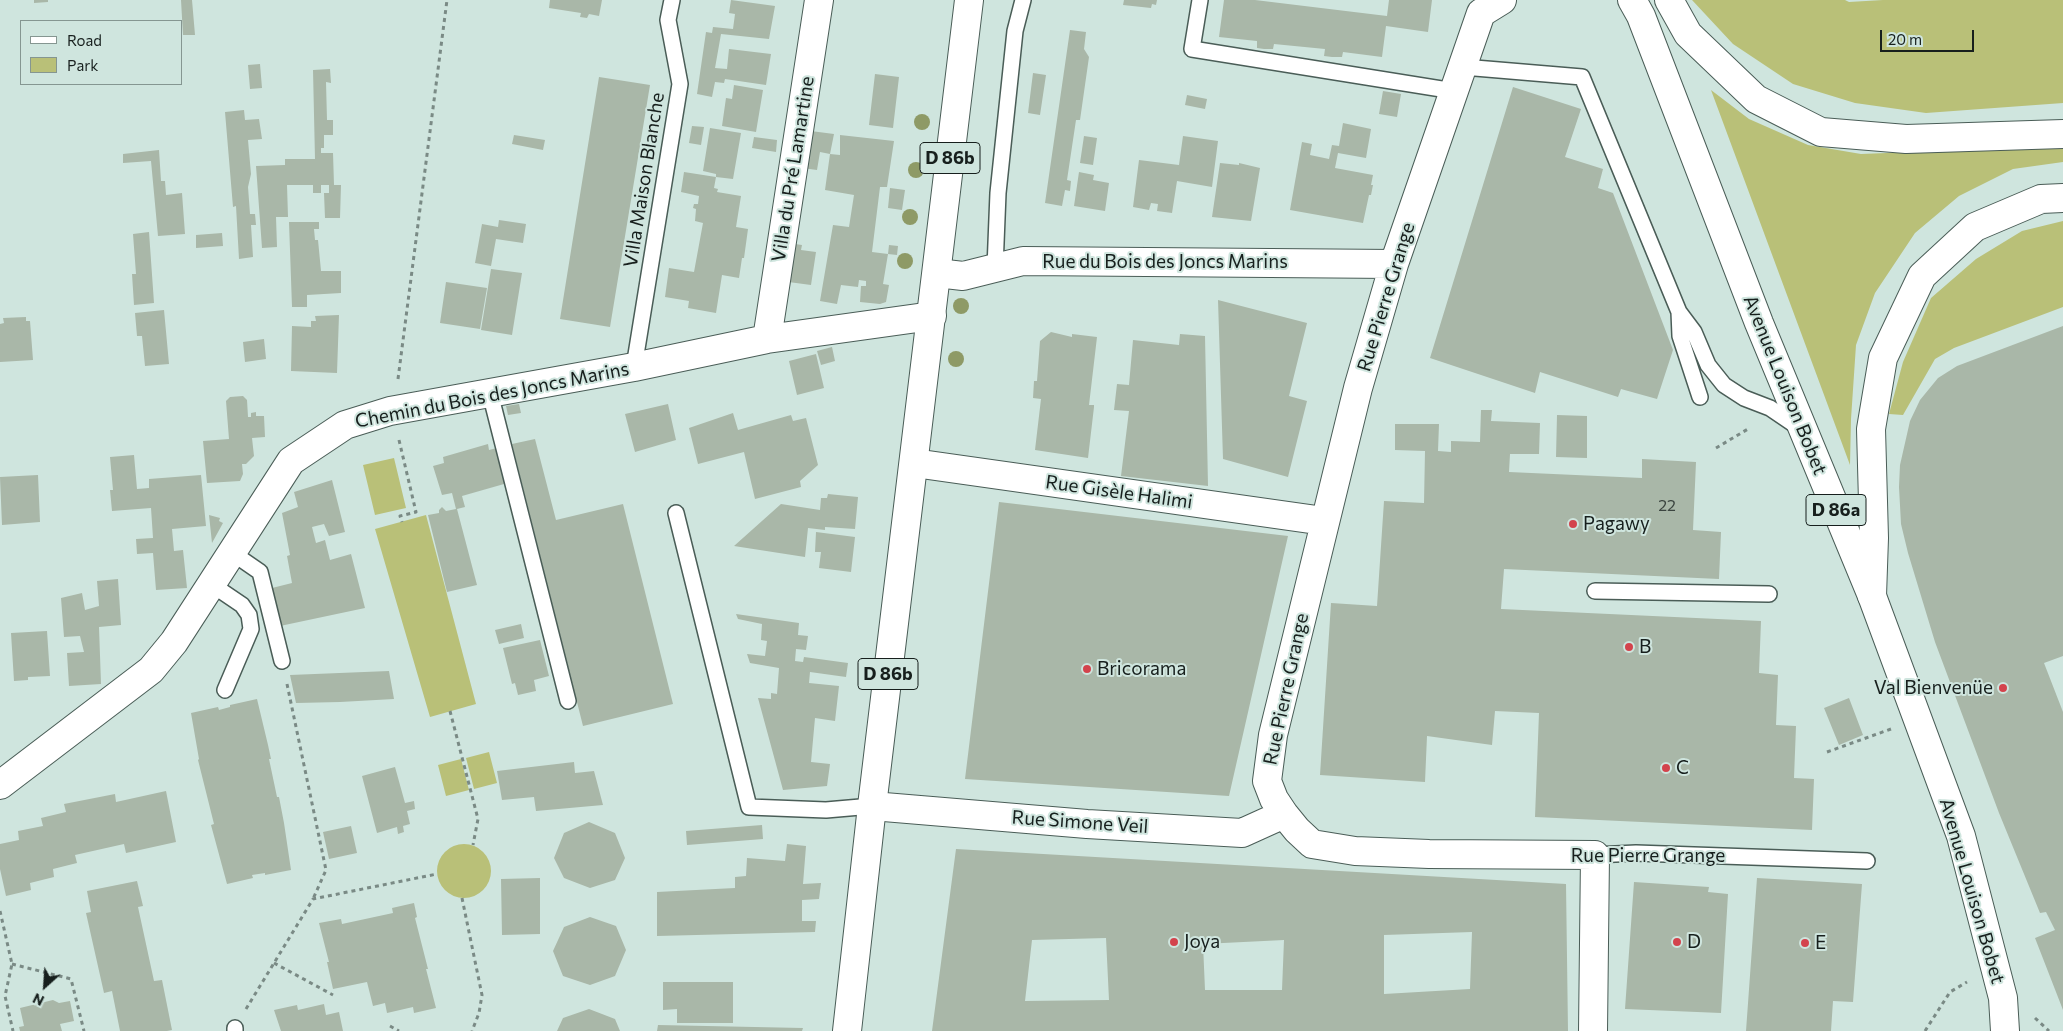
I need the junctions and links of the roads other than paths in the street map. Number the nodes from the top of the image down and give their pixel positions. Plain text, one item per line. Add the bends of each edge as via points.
1 (672, 0) edge
2 (818, 0) edge
3 (969, 0) edge
4 (1023, 0) edge
5 (1200, 0) edge
6 (1502, 0) edge
7 (1632, 0) edge
8 (1668, 0) edge
9 (1459, 79) junction
10 (2063, 134) edge
11 (2063, 198) edge
12 (1394, 264) junction
13 (995, 268) junction
14 (937, 273) junction
15 (1678, 312) junction
16 (932, 316) junction
17 (766, 339) junction
18 (634, 367) junction
19 (490, 393) junction
20 (1700, 397) dead end
21 (1804, 431) junction
22 (914, 463) junction
23 (676, 513) dead end
24 (1324, 521) junction
25 (231, 552) junction
26 (210, 584) junction
27 (1595, 591) dead end
28 (1769, 594) dead end
29 (1872, 596) junction
30 (282, 661) road end
31 (225, 690) dead end
32 (568, 701) dead end
33 (0, 785) edge
34 (872, 806) junction
35 (1284, 814) junction
36 (1596, 855) junction
37 (1867, 861) dead end
38 (847, 1031) edge
39 (1592, 1031) edge
40 (2005, 1031) edge

1 - 18 lane, Villa Maison Blanche via 668,20 680,84
2 - 17 main road, Villa du Pré Lamartine
3 - 14 main road, D 86b
4 - 13 lane via 1014,41 998,193
5 - 9 lane via 1192,49
6 - 9 main road, Rue Pierre Grange via 1481,14
7 - 21 main road, Avenue Louison Bobet / D 86a
8 - 10 main road via 1688,34 1756,99 1821,132 1906,139
9 - 12 main road, Rue Pierre Grange
9 - 15 lane via 1582,77
11 - 29 main road via 2041,199 1975,227 1922,276 1883,358 1871,430
12 - 13 main road, Rue du Bois des Joncs Marins via 1023,261
12 - 24 main road, Rue Pierre Grange
13 - 14 main road, Rue du Bois des Joncs Marins via 963,276
14 - 16 main road, D 86b
15 - 20 lane via 1680,336
15 - 21 lane via 1694,332 1708,365 1724,385 1744,398 1770,408
16 - 17 main road, Chemin du Bois des Joncs Marins
16 - 22 main road, D 86b
17 - 18 main road, Chemin du Bois des Joncs Marins
18 - 19 main road, Chemin du Bois des Joncs Marins
19 - 25 main road, Chemin du Bois des Joncs Marins via 396,410 344,425 291,461
19 - 32 lane
21 - 29 main road, Avenue Louison Bobet / D 86a
22 - 24 main road, Rue Gisèle Halimi
22 - 34 main road, D 86b
23 - 34 lane via 749,807 826,810
24 - 35 main road, Rue Pierre Grange via 1272,735 1267,781
25 - 26 main road, Chemin du Bois des Joncs Marins
25 - 30 lane via 260,572
26 - 31 lane via 242,605 249,615 251,628
26 - 33 main road, Chemin du Bois des Joncs Marins via 174,642 150,670
27 - 28 lane
29 - 40 main road, Avenue Louison Bobet / D 86a via 1960,836 1998,975
34 - 35 main road, Rue Simone Veil via 1242,833
34 - 38 main road, D 86b
35 - 36 main road, Rue Pierre Grange via 1312,844 1355,851
36 - 37 lane, Rue Pierre Grange via 1636,853
36 - 39 main road

